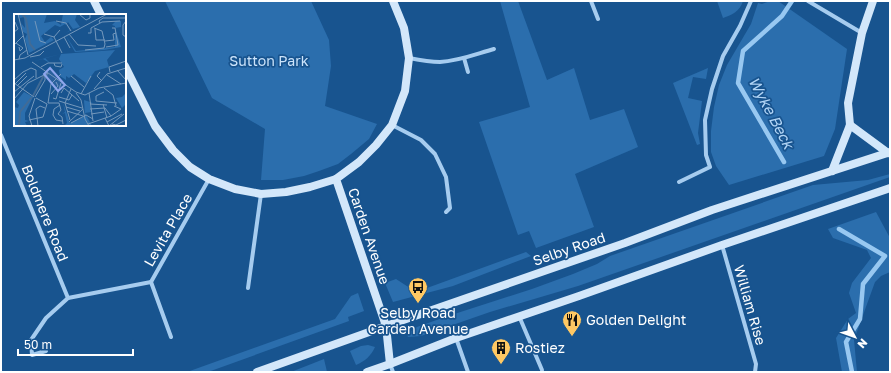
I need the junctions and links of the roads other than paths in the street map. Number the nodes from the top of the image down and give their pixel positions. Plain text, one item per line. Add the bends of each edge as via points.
1 (94, 1) edge
2 (393, 1) edge
3 (591, 1) edge
4 (751, 1) edge
5 (808, 1) edge
6 (873, 1) edge
7 (100, 14) edge
8 (598, 19) dead end
9 (862, 33) junction
10 (494, 49) dead end
11 (409, 58) junction
12 (464, 58) junction
13 (126, 68) edge
14 (468, 72) dead end
15 (850, 124) junction
16 (392, 126) junction
17 (1, 135) edge
18 (889, 153) edge
19 (832, 171) junction
20 (209, 179) junction
21 (336, 179) junction
22 (679, 182) dead end
23 (890, 188) edge
24 (261, 194) junction
25 (446, 212) dead end
26 (722, 245) junction
27 (150, 282) junction
28 (248, 288) dead end
29 (68, 298) junction
30 (519, 316) junction
31 (386, 326) junction
32 (171, 337) dead end
33 (456, 338) junction
34 (46, 351) dead end
35 (391, 368) edge
36 (542, 370) dead end
37 (257, 372) edge
38 (368, 372) edge
39 (468, 372) edge
40 (755, 372) edge

1 - 7 main road
2 - 11 main road, Carden Avenue via 404,28
3 - 8 street
4 - 22 street via 723,56 712,90 705,120 706,155 710,167
5 - 9 street
6 - 9 main road
9 - 15 main road via 848,103
10 - 12 street
11 - 12 street via 440,62
11 - 16 main road, Carden Avenue via 405,91
12 - 14 street
13 - 20 main road via 155,126 190,167
15 - 18 main road
15 - 19 main road
16 - 21 main road, Carden Avenue via 359,162
16 - 25 street via 421,140 435,154 446,177 450,208
17 - 29 street, Boldmere Road
18 - 19 main road, Selby Road
19 - 31 main road, Selby Road via 712,210
20 - 24 main road via 235,189
20 - 27 street, Levita Place
21 - 24 main road via 286,192
21 - 31 main road, Carden Avenue
23 - 26 main road
24 - 28 street
26 - 30 main road
26 - 40 street, William Rise via 756,364
27 - 29 street
27 - 32 street, Levita Place
29 - 34 street via 46,318 31,340 32,355
30 - 33 main road
30 - 36 street
31 - 35 main road, Carden Avenue
31 - 37 main road, Selby Road
33 - 35 main road
33 - 39 street
35 - 38 main road

